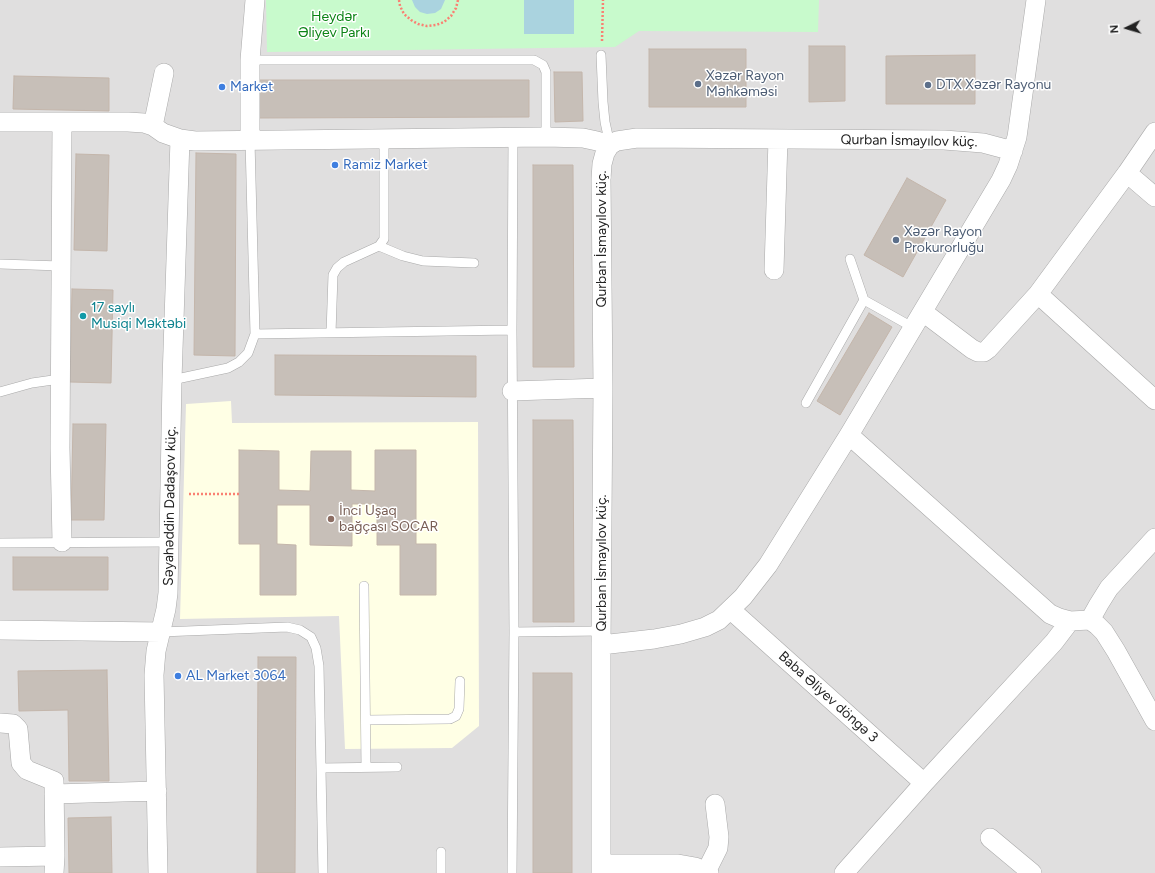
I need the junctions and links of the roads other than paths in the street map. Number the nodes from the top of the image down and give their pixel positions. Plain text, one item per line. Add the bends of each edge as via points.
1 (255, 0) edge
2 (1036, 0) edge
3 (601, 55) road end
4 (250, 60) junction
5 (164, 73) dead end
6 (0, 122) edge
7 (62, 123) junction
8 (153, 126) junction
9 (1155, 132) edge
10 (513, 138) junction
11 (546, 138) junction
12 (180, 139) junction
13 (384, 139) junction
14 (778, 139) junction
15 (250, 141) junction
16 (610, 146) junction
17 (1013, 150) junction
18 (1127, 174) junction
19 (1155, 197) edge
20 (378, 246) junction
21 (850, 259) dead end
22 (474, 263) dead end
23 (0, 264) edge
24 (61, 266) junction
25 (774, 270) dead end
26 (1038, 294) junction
27 (864, 300) junction
28 (923, 312) junction
29 (914, 328) junction
30 (512, 330) junction
31 (331, 333) junction
32 (255, 334) junction
33 (60, 379) junction
34 (172, 380) junction
35 (603, 388) junction
36 (512, 391) junction
37 (0, 392) edge
38 (1155, 400) edge
39 (806, 403) dead end
40 (849, 435) junction
41 (1155, 538) edge
42 (62, 542) junction
43 (169, 542) junction
44 (0, 543) edge
45 (364, 586) dead end
46 (731, 610) junction
47 (1090, 620) junction
48 (1070, 621) junction
49 (0, 630) edge
50 (161, 632) junction
51 (514, 632) junction
52 (601, 638) junction
53 (460, 681) dead end
54 (366, 720) junction
55 (1155, 721) edge
56 (0, 723) edge
57 (366, 767) junction
58 (397, 767) dead end
59 (321, 768) junction
60 (924, 783) junction
61 (157, 791) junction
62 (54, 794) junction
63 (715, 804) dead end
64 (990, 838) dead end
65 (441, 852) dead end
66 (0, 857) edge
67 (55, 865) edge
68 (601, 868) edge
69 (708, 872) edge
70 (158, 873) edge
71 (323, 873) edge
72 (441, 873) edge
73 (512, 873) edge
74 (844, 873) edge
75 (1032, 873) edge

1 - 4 street
2 - 17 street, Qurban İsmayılov küç.
3 - 16 lane via 603,102
4 - 11 lane via 534,60 543,65 546,72
4 - 15 street
5 - 8 street
6 - 7 street
7 - 8 street via 128,122
7 - 24 street
8 - 12 street
9 - 18 street
10 - 11 street
10 - 13 street
10 - 30 lane
11 - 16 street via 583,138
12 - 15 street via 195,142
12 - 34 street, Səyahəddin Dadaşov küç.
13 - 15 street
13 - 20 lane via 384,239
14 - 16 street, Qurban İsmayılov küç. via 637,138 618,141
14 - 17 street, Qurban İsmayılov küç. via 966,141
14 - 25 street
15 - 32 lane
16 - 35 street, Qurban İsmayılov küç. via 602,164 601,179
17 - 28 street, Qurban İsmayılov küç. via 1001,180
18 - 19 street
18 - 26 street
20 - 22 lane via 423,261
20 - 31 lane via 336,268 333,275
21 - 27 lane
23 - 24 lane
24 - 33 street
26 - 28 street via 984,352 972,349
26 - 38 street
27 - 29 lane
27 - 39 lane
28 - 29 street, Qurban İsmayılov küç.
29 - 40 street, Qurban İsmayılov küç.
30 - 31 lane
30 - 36 lane
31 - 32 lane
32 - 34 lane via 248,353 239,362 228,368
33 - 37 lane via 32,383
33 - 42 street
34 - 43 street, Səyahəddin Dadaşov küç.
35 - 36 street
35 - 52 street, Qurban İsmayılov küç.
36 - 51 lane
40 - 46 street, Qurban İsmayılov küç. via 768,565
40 - 48 street via 1050,614
41 - 47 street via 1109,588
42 - 43 lane
42 - 44 lane
43 - 50 street, Səyahəddin Dadaşov küç. via 167,599
45 - 54 lane
46 - 52 street, Qurban İsmayılov küç. via 705,627 680,634 654,639
46 - 60 street, Baba Əliyev döngə 3
47 - 48 street
47 - 55 street via 1104,632
48 - 60 street via 1054,642
49 - 50 street
50 - 59 lane via 287,627 300,630 311,637 319,666
50 - 61 street, Səyahəddin Dadaşov küç. via 154,675
51 - 52 lane
51 - 73 lane
52 - 68 street, Qurban İsmayılov küç.
53 - 54 lane via 459,709 456,716 450,719
54 - 57 lane
56 - 62 street via 13,724 18,729 20,763 27,770 54,781
57 - 58 lane
57 - 59 lane
59 - 71 lane
60 - 74 street
61 - 62 street
61 - 70 street, Səyahəddin Dadaşov küç.
62 - 67 street
63 - 69 street via 718,848
64 - 75 street
65 - 72 lane
66 - 67 street
68 - 69 street via 678,864

